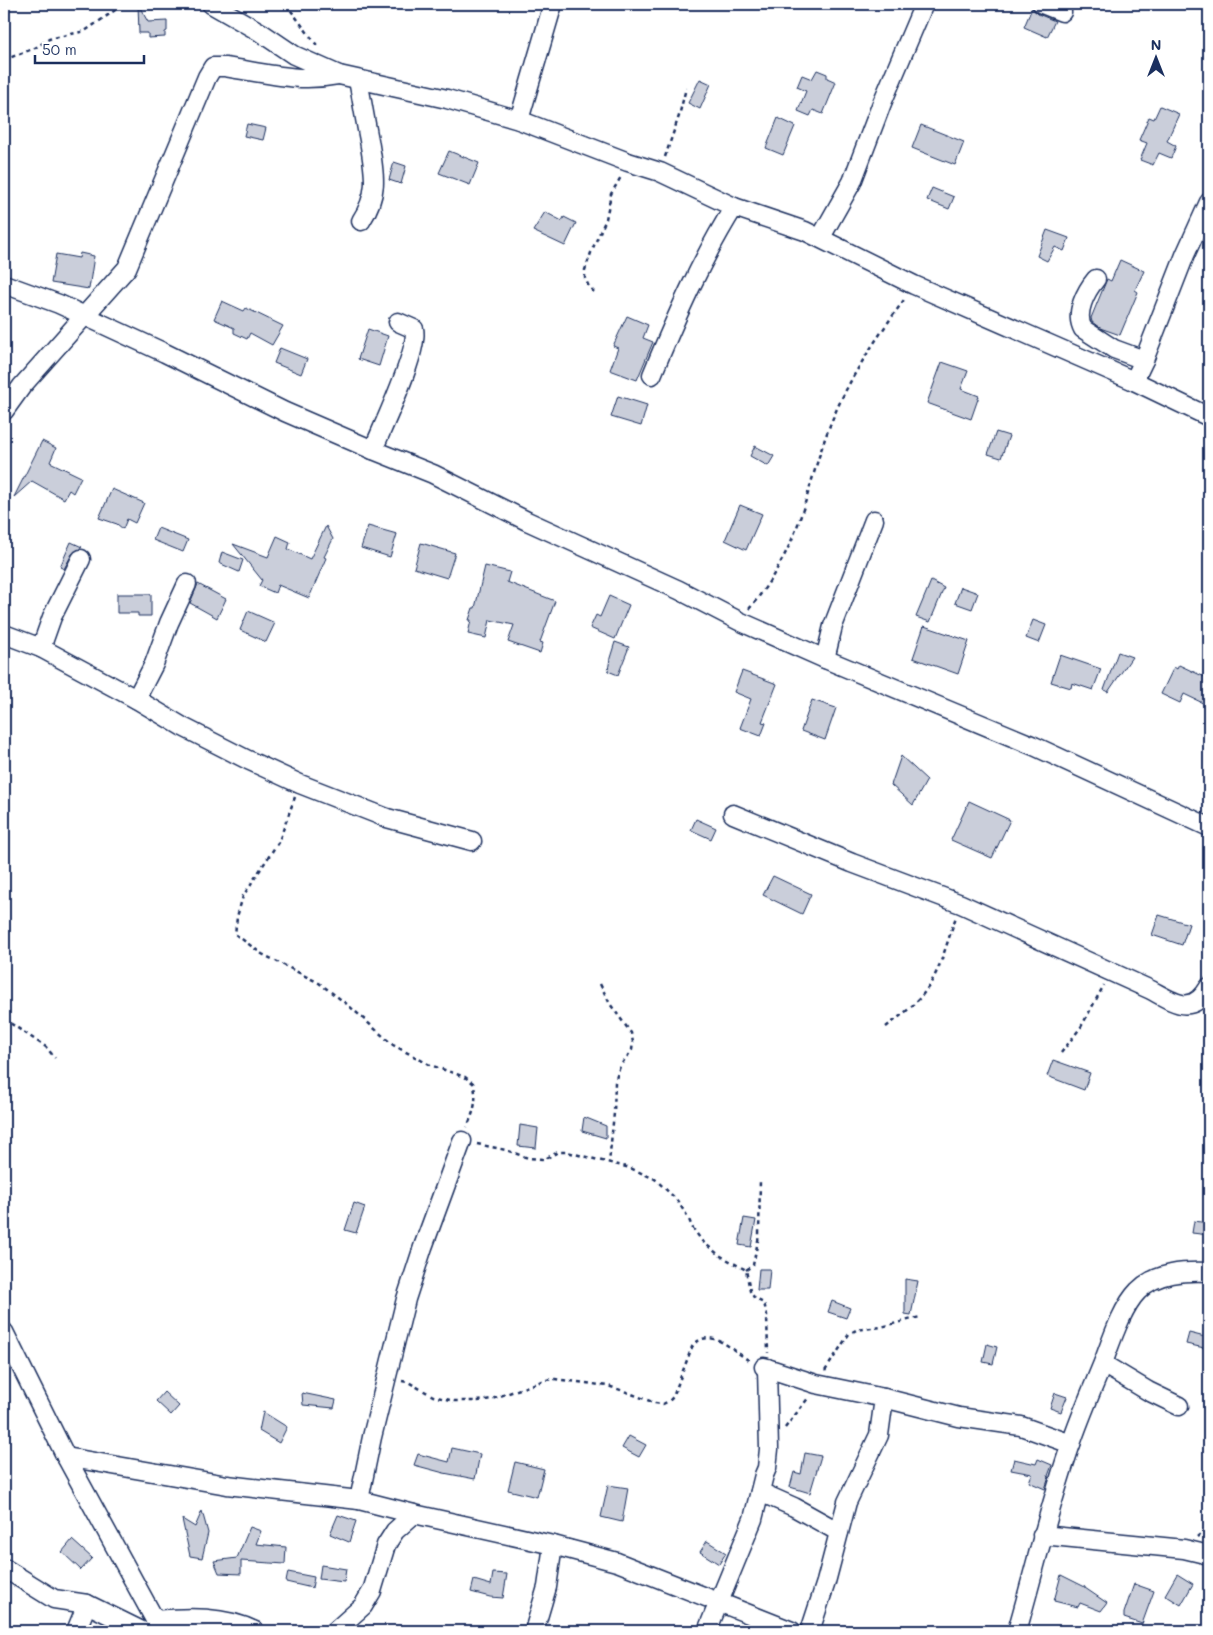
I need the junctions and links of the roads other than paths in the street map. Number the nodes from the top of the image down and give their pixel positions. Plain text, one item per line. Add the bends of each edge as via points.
1 (211, 4) edge
2 (553, 4) edge
3 (924, 4) edge
4 (1042, 4) edge
5 (1062, 12) dead end
6 (339, 76) junction
7 (358, 80) junction
8 (518, 120) junction
9 (1209, 202) edge
10 (734, 207) junction
11 (361, 221) dead end
12 (821, 237) junction
13 (1096, 279) dead end
14 (4, 284) edge
15 (84, 316) junction
16 (398, 322) dead end
17 (1144, 360) junction
18 (652, 375) dead end
19 (1134, 380) junction
20 (4, 411) edge
21 (1209, 417) edge
22 (372, 450) junction
23 (874, 520) dead end
24 (81, 559) dead end
25 (187, 584) dead end
26 (4, 634) edge
27 (41, 648) junction
28 (825, 659) junction
29 (136, 698) junction
30 (733, 814) dead end
31 (1209, 828) edge
32 (472, 841) dead end
33 (1209, 987) edge
34 (462, 1142) road end
35 (1209, 1272) edge
36 (4, 1332) edge
37 (1103, 1364) junction
38 (884, 1398) junction
39 (1179, 1406) dead end
40 (1070, 1444) junction
41 (66, 1457) junction
42 (760, 1492) junction
43 (359, 1500) junction
44 (414, 1514) junction
45 (839, 1532) junction
46 (1042, 1536) junction
47 (553, 1545) junction
48 (1209, 1555) edge
49 (4, 1568) edge
50 (718, 1602) junction
51 (87, 1604) junction
52 (152, 1627) edge
53 (76, 1631) edge
54 (256, 1631) edge
55 (335, 1631) edge
56 (534, 1631) edge
57 (708, 1631) edge
58 (792, 1631) edge
59 (810, 1631) edge
60 (1017, 1631) edge

1 - 6 street via 294,55
2 - 8 street
3 - 12 street via 852,182
4 - 5 street
6 - 7 street
6 - 15 street via 302,79 213,67 127,268
7 - 8 street via 447,99
7 - 11 street via 375,180 372,200
8 - 10 street via 660,172
9 - 17 street
10 - 12 street
10 - 18 street via 693,282
12 - 19 street via 914,285
13 - 17 street via 1082,304 1081,325 1114,349
14 - 15 street
15 - 20 street
15 - 22 street
16 - 22 street via 414,330 415,340 396,396
17 - 19 street
19 - 21 street
22 - 28 street via 433,474 526,521
23 - 28 street via 833,626
24 - 27 street
25 - 29 street via 154,664
26 - 27 street
27 - 29 street
28 - 31 street via 1034,746
29 - 32 street via 183,727 300,784 387,818
30 - 33 street via 961,904 1152,990 1174,1003 1188,1006 1202,998
34 - 43 street via 406,1299
35 - 37 street via 1162,1276 1138,1291 1118,1324
36 - 41 street
37 - 39 street
37 - 40 street
38 - 40 street via 960,1417 1021,1426
38 - 42 street via 816,1384 767,1368 769,1449
38 - 45 street via 879,1436 847,1502
40 - 46 street
41 - 43 street via 227,1485
41 - 52 street
42 - 45 street
42 - 50 street via 739,1555
43 - 44 street
44 - 47 street
44 - 55 street via 386,1545 372,1591 363,1606
45 - 59 street
46 - 48 street via 1184,1549
46 - 60 street
47 - 50 street via 617,1562
47 - 56 street
49 - 51 street via 54,1599
50 - 57 street
50 - 58 street
51 - 52 street
51 - 53 street
52 - 54 street via 199,1617 235,1623

